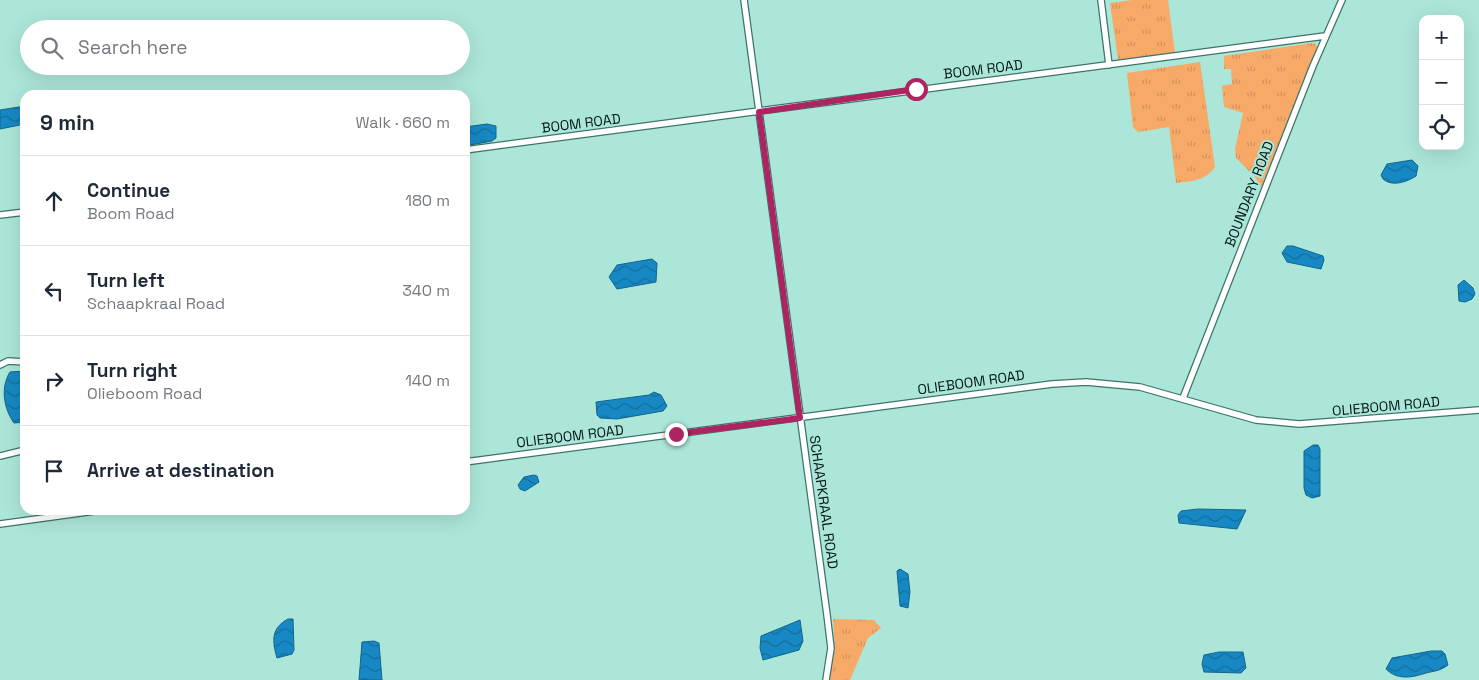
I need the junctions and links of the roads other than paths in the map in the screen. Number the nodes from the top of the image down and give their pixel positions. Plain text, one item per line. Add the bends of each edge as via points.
1 (744, 0) edge
2 (1102, 0) edge
3 (1342, 0) edge
4 (1326, 36) junction
5 (1110, 65) junction
6 (759, 112) junction
7 (470, 149) edge
8 (20, 213) edge
9 (0, 215) edge
10 (20, 362) edge
11 (0, 365) edge
12 (1183, 398) junction
13 (1479, 410) edge
14 (800, 418) junction
15 (20, 451) edge
16 (0, 456) edge
17 (470, 461) edge
18 (66, 515) edge
19 (0, 524) edge
20 (826, 680) edge

1 - 6 street, SCHAAPKRAAL ROAD
2 - 5 street
3 - 4 street, BOUNDARY ROAD
4 - 5 street, BOOM ROAD
4 - 12 street, BOUNDARY ROAD
5 - 6 street, BOOM ROAD
6 - 7 street, BOOM ROAD
6 - 14 street, SCHAAPKRAAL ROAD
8 - 9 street
10 - 11 street via 8,361
12 - 13 street, OLIEBOOM ROAD via 1256,420 1299,424
12 - 14 street, OLIEBOOM ROAD via 1140,387 1086,382
14 - 17 street, OLIEBOOM ROAD
14 - 20 street, SCHAAPKRAAL ROAD via 831,648
15 - 16 street
18 - 19 street

